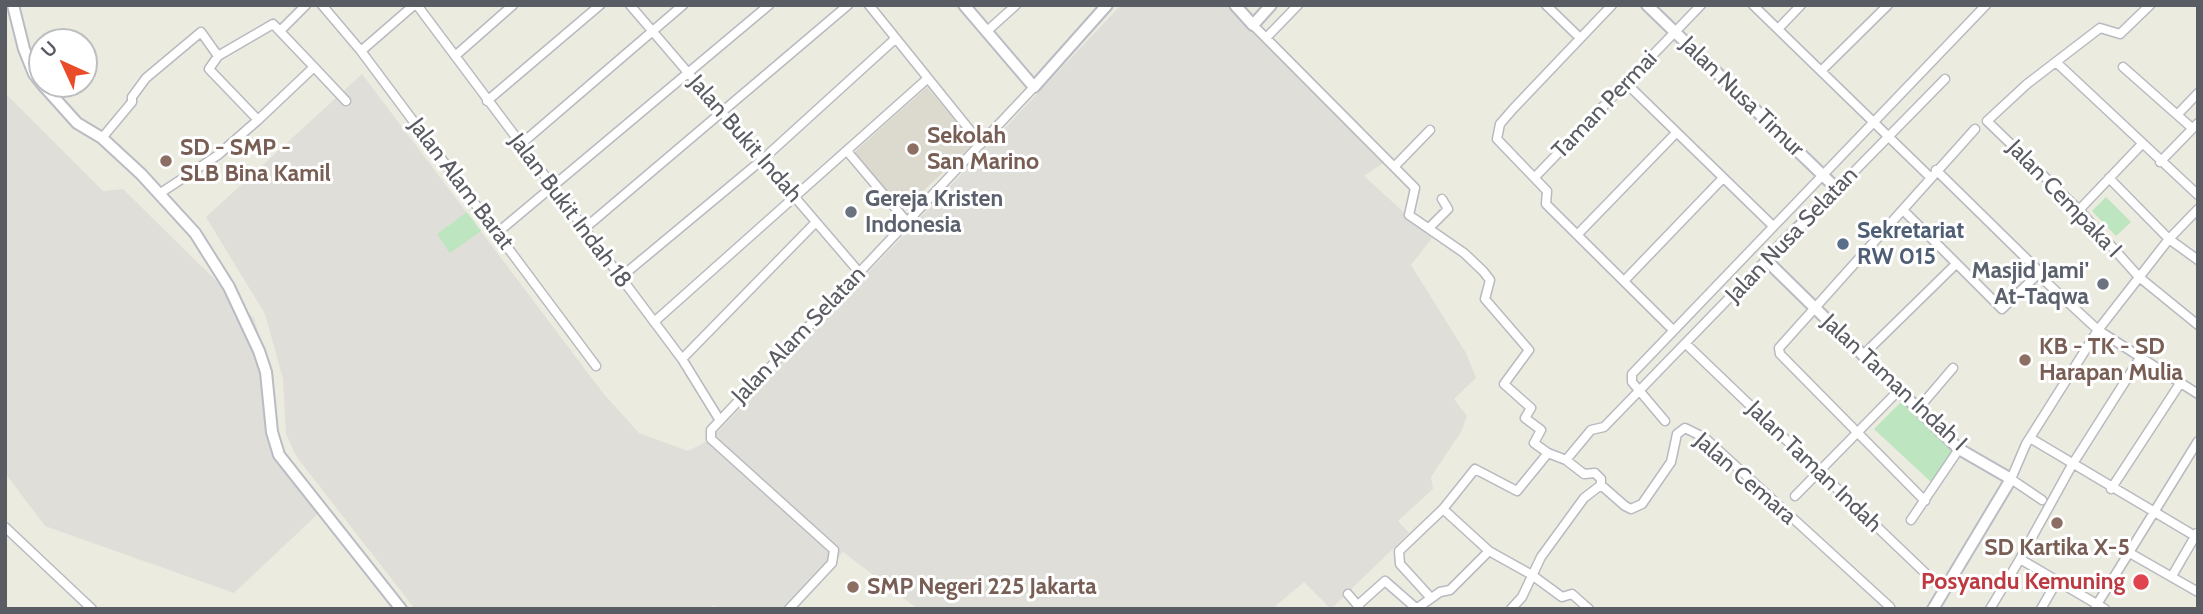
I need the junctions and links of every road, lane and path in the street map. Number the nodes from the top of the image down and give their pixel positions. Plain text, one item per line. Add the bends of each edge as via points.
1 (13, 5) edge
2 (306, 5) edge
3 (322, 5) edge
4 (416, 5) edge
5 (513, 5) edge
6 (600, 5) edge
7 (630, 5) edge
8 (683, 5) edge
9 (769, 5) edge
10 (848, 5) edge
11 (869, 5) edge
12 (964, 5) edge
13 (1016, 5) edge
14 (1107, 5) edge
15 (1235, 5) edge
16 (1271, 5) edge
17 (1298, 5) edge
18 (1546, 5) edge
19 (1612, 5) edge
20 (1647, 5) edge
21 (1701, 5) edge
22 (1753, 5) edge
23 (1801, 5) edge
24 (1888, 5) edge
25 (1986, 5) edge
26 (2150, 5) edge
27 (1253, 24) junction
28 (1778, 29) junction
29 (280, 31) junction
30 (653, 31) junction
31 (986, 32) junction
32 (1675, 33) junction
33 (1266, 38) junction
34 (1580, 38) junction
35 (895, 39) junction
36 (361, 51) junction
37 (218, 56) junction
38 (455, 56) junction
39 (28, 60) edge
40 (2057, 63) junction
41 (314, 66) junction
42 (2123, 67) dead end
43 (1821, 71) junction
44 (688, 73) junction
45 (927, 79) junction
46 (1945, 79) dead end
47 (1627, 84) junction
48 (1034, 88) junction
49 (2198, 93) edge
50 (55, 98) edge
51 (346, 101) dead end
52 (487, 101) junction
53 (723, 114) junction
54 (2178, 114) junction
55 (258, 120) junction
56 (1873, 121) junction
57 (2195, 126) edge
58 (1975, 129) dead end
59 (1430, 130) dead end
60 (1676, 133) junction
61 (1889, 136) junction
62 (102, 138) junction
63 (521, 144) junction
64 (981, 144) junction
65 (2141, 145) junction
66 (847, 151) junction
67 (763, 159) junction
68 (2160, 162) junction
69 (1395, 166) junction
70 (1933, 173) junction
71 (1822, 174) junction
72 (1535, 177) junction
73 (1723, 178) junction
74 (2109, 178) junction
75 (555, 187) junction
76 (1837, 189) junction
77 (159, 194) junction
78 (2198, 195) edge
79 (795, 197) junction
80 (1443, 199) dead end
81 (2198, 209) edge
82 (1903, 210) junction
83 (2079, 210) junction
84 (816, 222) junction
85 (907, 222) junction
86 (1772, 225) junction
87 (586, 228) junction
88 (1429, 229) junction
89 (497, 233) junction
90 (1577, 234) junction
91 (2169, 239) junction
92 (1766, 260) junction
93 (2198, 260) edge
94 (1956, 264) junction
95 (859, 272) junction
96 (621, 277) junction
97 (2139, 277) junction
98 (1625, 281) junction
99 (2045, 281) dead end
100 (1815, 308) junction
101 (654, 322) junction
102 (2198, 325) edge
103 (1672, 329) junction
104 (2098, 330) junction
105 (1686, 344) junction
106 (1864, 354) junction
107 (2140, 358) junction
108 (682, 359) junction
109 (596, 366) dead end
110 (1953, 368) dead end
111 (2181, 382) junction
112 (1900, 389) junction
113 (1640, 391) junction
114 (2198, 394) edge
115 (1918, 409) junction
116 (719, 419) junction
117 (1665, 421) dead end
118 (1858, 431) junction
119 (2030, 438) junction
120 (2198, 441) edge
121 (1959, 449) junction
122 (1548, 453) junction
123 (1566, 460) junction
124 (2072, 465) junction
125 (1819, 472) junction
126 (2011, 479) junction
127 (1601, 485) junction
128 (2111, 489) junction
129 (1795, 496) dead end
130 (1925, 500) junction
131 (2042, 500) dead end
132 (1443, 509) junction
133 (2153, 512) junction
134 (1911, 520) dead end
135 (5, 527) edge
136 (2197, 534) edge
137 (1489, 551) junction
138 (2128, 552) junction
139 (2020, 559) junction
140 (1532, 575) junction
141 (2172, 576) junction
142 (2057, 581) junction
143 (1942, 590) junction
144 (2198, 592) edge
145 (1348, 594) dead end
146 (1431, 598) junction
147 (1359, 607) edge
148 (1890, 607) edge
149 (2099, 607) edge
150 (92, 609) edge
151 (401, 609) edge
152 (789, 609) edge
153 (1417, 609) edge
154 (1511, 609) edge
155 (1589, 609) edge
156 (1933, 609) edge
157 (1990, 609) edge
158 (2041, 609) edge

1 - 39 street
2 - 29 street
3 - 36 street, Jalan Alam Barat
4 - 36 street
4 - 38 street, Jalan Bukit Indah 18
5 - 38 street
6 - 52 street
7 - 30 street, Jalan Bukit Indah
8 - 30 street
9 - 44 street
10 - 53 street
11 - 35 street
12 - 31 street
13 - 31 street
14 - 48 street, Jalan Alam Selatan
15 - 27 street
16 - 27 street
17 - 33 street
18 - 34 street
19 - 34 street
20 - 32 street, Jalan Nusa Timur
21 - 32 street, Taman Permai
22 - 28 street
23 - 28 street
24 - 43 street
25 - 56 street
26 - 40 street via 2120,34 2100,28
27 - 33 street
28 - 43 street
29 - 37 street via 270,23
29 - 41 street
30 - 44 street, Jalan Bukit Indah
30 - 63 street
31 - 48 street
32 - 47 street, Taman Permai
32 - 71 street, Jalan Nusa Timur
33 - 69 street
34 - 72 street via 1500,124 1497,139
35 - 45 street
35 - 67 street
36 - 89 street, Jalan Alam Barat
37 - 55 street via 209,69
37 - 62 street via 203,32 146,78
38 - 52 street, Jalan Bukit Indah 18
40 - 65 street
40 - 83 street, Jalan Cempaka I via 1987,121
41 - 51 street
41 - 55 street
42 - 54 street
43 - 56 street
44 - 53 street, Jalan Bukit Indah
44 - 75 street
45 - 64 street
45 - 66 street
46 - 61 street, Jalan Nusa Selatan
47 - 60 street
47 - 72 street, Taman Permai
48 - 64 street, Jalan Alam Selatan
49 - 54 street
50 - 62 street via 77,123
52 - 63 street, Jalan Bukit Indah 18
53 - 67 street, Jalan Bukit Indah
53 - 87 street
54 - 57 street
55 - 77 street via 218,155
56 - 61 street
56 - 71 street
57 - 68 street
58 - 70 street
59 - 69 street
60 - 73 street
60 - 90 street
61 - 70 street
61 - 76 street, Jalan Nusa Selatan
62 - 77 street
63 - 75 street, Jalan Bukit Indah 18
64 - 85 street, Jalan Alam Selatan
65 - 68 street
65 - 74 street
66 - 79 street
66 - 85 street
67 - 79 street, Jalan Bukit Indah
67 - 96 street
68 - 78 street
69 - 88 street via 1415,188 1409,215
70 - 82 street
70 - 94 street via 2040,269 2002,309
71 - 76 street, Jalan Nusa Timur
71 - 86 street
72 - 90 street via 1547,191 1546,204
73 - 86 street
73 - 98 street
74 - 83 street
74 - 91 street
75 - 87 street, Jalan Bukit Indah 18
75 - 89 street
76 - 92 street, Jalan Nusa Selatan
77 - 151 street via 195,233 229,287 259,351 279,455
79 - 84 street, Jalan Bukit Indah
79 - 101 street
80 - 88 street via 1448,209
81 - 91 street
82 - 94 street
82 - 100 street
83 - 97 street, Jalan Cempaka I
84 - 95 street, Jalan Bukit Indah
84 - 108 street
85 - 95 street, Jalan Alam Selatan
86 - 103 street
87 - 96 street, Jalan Bukit Indah 18
88 - 122 street via 1483,271 1490,281 1485,299 1529,350 1504,384 1531,408 1525,418 1541,430 1534,443
89 - 109 street, Jalan Alam Barat
90 - 98 street
91 - 93 street
91 - 97 street
92 - 100 street, Jalan Taman Indah I
92 - 105 street, Jalan Nusa Selatan
94 - 106 street
95 - 116 street, Jalan Alam Selatan
96 - 101 street, Jalan Bukit Indah 18
97 - 102 street, Jalan Cempaka I
97 - 104 street
98 - 103 street
99 - 104 street
100 - 106 street, Jalan Taman Indah I
100 - 118 street via 1779,351
101 - 108 street, Jalan Bukit Indah 18
103 - 113 street via 1630,378
104 - 107 street
104 - 119 street
105 - 113 street, Jalan Nusa Selatan
105 - 125 street, Jalan Taman Indah
106 - 112 street, Jalan Taman Indah I
107 - 111 street
107 - 124 street
108 - 116 street, Jalan Bukit Indah 18
110 - 115 street
111 - 114 street
111 - 128 street
112 - 115 street, Jalan Taman Indah I
112 - 118 street
113 - 117 street
113 - 123 street, Jalan Nusa Selatan via 1604,427 1591,430
115 - 121 street, Jalan Taman Indah I
116 - 152 street via 710,439 834,551 832,564
118 - 125 street
118 - 130 street
119 - 124 street
119 - 126 street
120 - 133 street
121 - 126 street, Jalan Taman Indah I
121 - 130 street
122 - 123 street
122 - 132 street via 1517,491 1476,468
123 - 127 street via 1584,474 1595,473
124 - 128 street
124 - 139 street
125 - 129 street
125 - 143 street, Jalan Taman Indah
126 - 131 street
126 - 143 street
127 - 140 street via 1584,498
127 - 148 street, Jalan Cemara via 1631,509 1642,505 1671,462 1678,433 1685,428 1705,438
128 - 133 street
130 - 134 street
132 - 137 street
132 - 146 street via 1398,554 1407,574
133 - 136 street
133 - 138 street
135 - 150 street
136 - 141 street
137 - 140 street
137 - 146 street via 1450,590
138 - 141 street
138 - 149 street
139 - 142 street
139 - 157 street
140 - 154 street
140 - 155 street via 1562,597 1572,594
141 - 144 street
142 - 149 street
142 - 158 street
143 - 156 street
145 - 147 street
146 - 153 street
147 - 153 street via 1385,581

